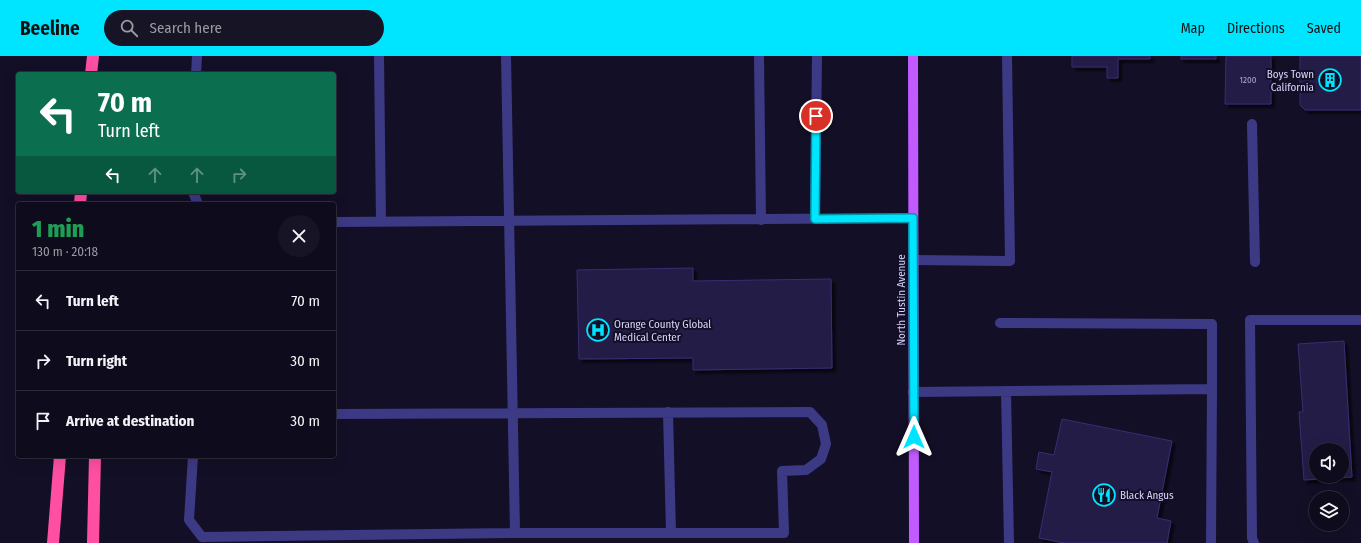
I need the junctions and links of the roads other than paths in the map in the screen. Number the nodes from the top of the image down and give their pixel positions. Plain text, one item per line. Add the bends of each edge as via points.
1 (93, 56) edge
2 (197, 56) edge
3 (379, 56) edge
4 (506, 56) edge
5 (760, 56) edge
6 (817, 56) edge
7 (913, 56) edge
8 (1008, 56) edge
9 (91, 72) edge
10 (196, 72) edge
11 (1252, 124) dead end
12 (913, 218) junction
13 (815, 219) junction
14 (761, 220) junction
15 (510, 221) junction
16 (336, 222) edge
17 (381, 222) junction
18 (913, 260) junction
19 (1255, 262) dead end
20 (1361, 320) edge
21 (1000, 323) dead end
22 (1212, 389) junction
23 (1006, 391) junction
24 (914, 392) junction
25 (668, 412) junction
26 (514, 413) junction
27 (336, 414) edge
28 (60, 458) edge
29 (95, 458) edge
30 (193, 458) edge
31 (515, 533) junction
32 (671, 533) junction
33 (53, 543) edge
34 (93, 543) edge
35 (914, 543) edge
36 (1009, 543) edge
37 (1211, 543) edge
38 (1254, 543) edge

1 - 9 highway
2 - 10 lane
3 - 17 lane
4 - 15 lane
5 - 14 lane
6 - 13 lane
7 - 12 main road, North Tustin Avenue
8 - 18 lane via 1010,261
11 - 19 lane
12 - 13 lane
12 - 18 main road, North Tustin Avenue
13 - 14 lane
14 - 15 lane
15 - 17 lane
15 - 26 lane
16 - 17 lane
18 - 24 main road, North Tustin Avenue
20 - 38 lane via 1250,320
21 - 22 lane via 1212,324
22 - 23 lane
22 - 37 lane
23 - 24 lane
23 - 36 lane
24 - 35 main road, North Tustin Avenue
25 - 26 lane
25 - 32 lane
25 - 32 lane via 810,412 822,425 826,444 821,460 806,470 782,471 784,532
26 - 27 lane
26 - 31 lane
28 - 33 highway
29 - 34 highway
30 - 31 lane via 189,520 202,537
31 - 32 lane

